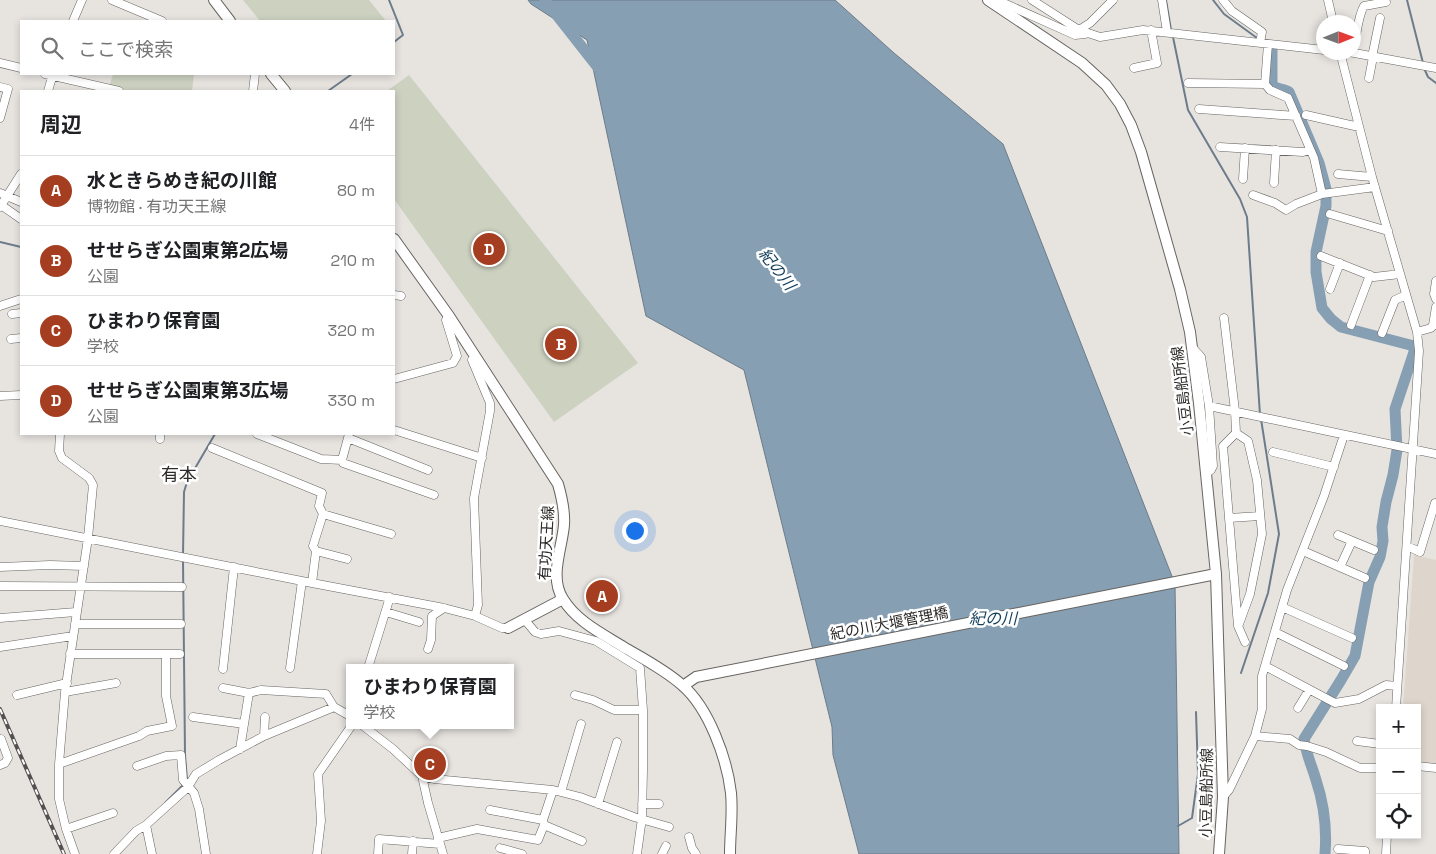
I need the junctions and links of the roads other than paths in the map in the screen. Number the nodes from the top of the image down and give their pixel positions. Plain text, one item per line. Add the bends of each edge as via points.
1 (82, 0) edge
2 (112, 0) edge
3 (214, 0) edge
4 (1113, 0) edge
5 (1162, 0) edge
6 (1223, 0) edge
7 (1235, 0) edge
8 (1328, 0) edge
9 (1385, 0) edge
10 (994, 1) edge
11 (1036, 1) edge
12 (1232, 11) junction
13 (1331, 15) edge
14 (1359, 15) edge
15 (1380, 18) dead end
16 (73, 20) edge
17 (160, 20) edge
18 (229, 20) edge
19 (1090, 23) junction
20 (1079, 30) junction
21 (1151, 30) junction
22 (1171, 32) junction
23 (1087, 34) junction
24 (1100, 37) junction
25 (1264, 43) junction
26 (1316, 49) edge
27 (1361, 55) edge
28 (1372, 57) junction
29 (1342, 60) edge
30 (0, 63) edge
31 (20, 68) edge
32 (1134, 68) dead end
33 (1436, 68) edge
34 (50, 75) edge
35 (54, 75) edge
36 (255, 75) edge
37 (272, 75) edge
38 (1369, 78) dead end
39 (1188, 84) dead end
40 (1265, 84) junction
41 (0, 87) edge
42 (48, 90) edge
43 (115, 90) edge
44 (253, 90) edge
45 (284, 90) edge
46 (1199, 109) dead end
47 (1306, 115) dead end
48 (1296, 116) junction
49 (0, 118) edge
50 (1359, 127) junction
51 (1220, 146) dead end
52 (1245, 148) junction
53 (1276, 150) junction
54 (1310, 150) junction
55 (1338, 174) dead end
56 (20, 175) edge
57 (1372, 176) junction
58 (1243, 179) dead end
59 (1274, 183) dead end
60 (1376, 187) junction
61 (1326, 193) junction
62 (4, 194) edge
63 (1253, 195) dead end
64 (20, 202) edge
65 (1, 206) edge
66 (1330, 214) dead end
67 (20, 218) edge
68 (1388, 231) junction
69 (395, 240) edge
70 (1321, 256) dead end
71 (1340, 264) junction
72 (1400, 274) junction
73 (1370, 275) junction
74 (1436, 281) edge
75 (1330, 289) dead end
76 (1406, 295) junction
77 (20, 299) edge
78 (1436, 299) edge
79 (0, 306) edge
80 (1436, 307) edge
81 (20, 313) edge
82 (12, 314) dead end
83 (449, 316) junction
84 (1224, 318) dead end
85 (1351, 325) dead end
86 (1435, 325) edge
87 (1417, 332) junction
88 (1382, 333) dead end
89 (20, 338) edge
90 (11, 339) dead end
91 (1192, 347) junction
92 (472, 360) dead end
93 (395, 380) edge
94 (20, 395) edge
95 (0, 396) edge
96 (1209, 406) junction
97 (1236, 411) junction
98 (395, 430) edge
99 (1236, 433) junction
100 (60, 435) edge
101 (260, 435) edge
102 (1344, 435) junction
103 (348, 436) edge
104 (212, 448) dead end
105 (1413, 448) junction
106 (1273, 452) dead end
107 (1436, 454) edge
108 (482, 458) junction
109 (342, 460) junction
110 (1334, 467) junction
111 (428, 470) dead end
112 (1206, 473) junction
113 (434, 495) dead end
114 (1436, 503) edge
115 (323, 514) junction
116 (1260, 516) junction
117 (1229, 518) junction
118 (0, 521) edge
119 (391, 534) dead end
120 (1338, 535) dead end
121 (88, 538) junction
122 (1352, 541) junction
123 (1407, 546) junction
124 (1374, 550) dead end
125 (316, 551) junction
126 (1303, 551) junction
127 (347, 558) dead end
128 (84, 566) junction
129 (0, 567) edge
130 (234, 567) junction
131 (1340, 567) junction
132 (1211, 575) junction
133 (1365, 578) dead end
134 (302, 581) junction
135 (312, 583) junction
136 (0, 586) edge
137 (80, 586) junction
138 (182, 587) dead end
139 (390, 597) junction
140 (563, 599) junction
141 (1282, 607) junction
142 (444, 608) junction
143 (76, 612) junction
144 (386, 612) junction
145 (475, 616) junction
146 (0, 618) edge
147 (524, 619) junction
148 (419, 622) dead end
149 (75, 624) junction
150 (181, 624) dead end
151 (1238, 626) junction
152 (508, 628) joint
153 (1275, 632) junction
154 (73, 636) junction
155 (1352, 638) dead end
156 (1246, 642) dead end
157 (0, 647) edge
158 (428, 649) dead end
159 (70, 654) junction
160 (166, 654) junction
161 (180, 654) dead end
162 (369, 664) edge
163 (1265, 666) junction
164 (1344, 666) dead end
165 (222, 668) dead end
166 (290, 668) dead end
167 (66, 683) junction
168 (116, 683) dead end
169 (683, 686) junction
170 (1398, 686) junction
171 (222, 688) dead end
172 (1309, 690) junction
173 (65, 692) junction
174 (249, 692) junction
175 (17, 695) dead end
176 (575, 695) dead end
177 (1396, 704) edge
178 (334, 707) junction
179 (1298, 708) dead end
180 (643, 710) junction
181 (346, 714) edge
182 (193, 717) dead end
183 (265, 717) dead end
184 (244, 724) junction
185 (581, 724) dead end
186 (349, 729) edge
187 (367, 729) edge
188 (264, 736) junction
189 (1255, 736) junction
190 (1, 739) edge
191 (1357, 741) dead end
192 (616, 742) dead end
193 (1376, 743) edge
194 (240, 749) junction
195 (59, 764) junction
196 (0, 765) edge
197 (137, 766) dead end
198 (1421, 766) edge
199 (1376, 768) edge
200 (1436, 768) edge
201 (422, 776) junction
202 (186, 785) junction
203 (557, 791) junction
204 (1223, 797) junction
205 (598, 804) junction
206 (642, 804) junction
207 (659, 804) dead end
208 (490, 810) dead end
209 (113, 813) dead end
210 (642, 818) junction
211 (544, 823) junction
212 (146, 825) junction
213 (669, 827) dead end
214 (66, 829) junction
215 (689, 837) dead end
216 (1387, 839) edge
217 (413, 841) junction
218 (439, 841) junction
219 (582, 842) dead end
220 (666, 846) dead end
221 (500, 848) dead end
222 (1338, 849) dead end
223 (75, 854) edge
224 (114, 854) edge
225 (152, 854) edge
226 (206, 854) edge
227 (317, 854) edge
228 (378, 854) edge
229 (412, 854) edge
230 (443, 854) edge
231 (522, 854) edge
232 (637, 854) edge
233 (662, 854) edge
234 (696, 854) edge
235 (730, 854) edge
236 (1219, 854) edge
237 (1365, 854) edge
238 (1386, 854) edge

1 - 16 street
2 - 17 street
3 - 18 main road
4 - 19 street
5 - 22 street
6 - 12 street
7 - 12 street
8 - 13 street
9 - 14 street via 1364,6
10 - 23 street via 1075,34
10 - 91 main road, 小豆島船所線 via 1082,62 1120,104 1140,152 1180,288
11 - 20 street
12 - 25 street via 1262,32
15 - 28 street
19 - 20 street
19 - 24 street
20 - 23 street
21 - 22 street
21 - 24 street
21 - 32 street via 1157,64
22 - 25 street
23 - 24 street
25 - 26 street
25 - 40 street
27 - 28 street
28 - 33 street
28 - 38 street
29 - 50 street
30 - 31 street
34 - 42 street
35 - 43 street
36 - 44 street
37 - 45 main road
39 - 40 street
40 - 48 street via 1270,90 1288,98
41 - 49 street via 8,89
46 - 48 street
47 - 50 street
48 - 54 street
50 - 57 street
51 - 52 street
52 - 53 street
52 - 58 street
53 - 54 street
53 - 59 street
54 - 61 street
55 - 57 street
56 - 62 street
57 - 60 street
60 - 61 street
60 - 68 street
61 - 63 street via 1286,210
62 - 64 street
62 - 65 street
65 - 67 street
66 - 68 street
68 - 72 street
69 - 83 main road, 有功天王線
70 - 71 street
71 - 73 street
71 - 75 street
72 - 73 street
72 - 76 street
73 - 85 street
74 - 78 street
76 - 87 street
76 - 88 street via 1395,300
77 - 79 street
80 - 86 street
81 - 82 street
83 - 93 street via 446,320 457,356 453,363
83 - 140 main road, 有功天王線 via 558,484 564,512 557,576
84 - 97 street
86 - 87 street
87 - 105 street via 1419,351
89 - 90 street
91 - 96 street via 1201,357
91 - 112 main road, 小豆島船所線
92 - 108 street via 490,403
94 - 95 street
96 - 97 street
96 - 112 street via 1212,466
97 - 99 street
97 - 102 street
98 - 108 street
99 - 116 street via 1248,441 1257,480
99 - 117 street via 1223,446
100 - 121 street via 62,458 89,478 93,485
101 - 109 street via 321,459
102 - 105 street
102 - 110 street
103 - 109 street
103 - 111 street
104 - 115 street via 322,493 319,506
105 - 107 street
105 - 123 street
106 - 110 street
108 - 145 street via 474,498 478,605
109 - 113 street
110 - 126 street
112 - 132 main road, 小豆島船所線
114 - 123 street via 1420,552
115 - 119 street
115 - 125 street via 312,546
116 - 117 street
116 - 151 street via 1262,534 1250,594
117 - 151 street
118 - 121 street
120 - 122 street
121 - 128 street
121 - 130 street
122 - 124 street
122 - 131 street
123 - 170 street
125 - 127 street
125 - 135 street
126 - 131 street
126 - 141 street
128 - 129 street
128 - 137 street
130 - 134 street
130 - 165 street
131 - 133 street
132 - 169 main road, 紀の川大堰管理橋 via 696,677
132 - 204 main road, 小豆島船所線
134 - 135 street
134 - 166 street
135 - 139 street
136 - 137 street
137 - 138 street
137 - 143 street
139 - 142 street
139 - 144 street
140 - 147 main road
140 - 169 main road, 有功天王線 via 577,617
141 - 153 street
141 - 155 street
142 - 145 street
142 - 158 street via 432,616
143 - 146 street
143 - 149 street
144 - 148 street
144 - 162 street
145 - 152 street
147 - 152 main road
147 - 180 street via 534,632 560,631 596,641 640,668
149 - 150 street
149 - 154 street
151 - 156 street
153 - 163 street
153 - 164 street
154 - 157 street
154 - 159 street
159 - 160 street
159 - 167 street
160 - 161 street
160 - 195 street via 166,696 172,726 147,731
163 - 172 street
163 - 189 street via 1262,710
167 - 173 street
167 - 175 street
168 - 173 street
169 - 235 main road, 有功天王線 via 704,713 725,764 731,792
170 - 172 street via 1386,685 1359,699 1335,703
170 - 177 street
171 - 174 street
172 - 179 street
173 - 195 street
174 - 178 street via 326,694
174 - 184 street
176 - 180 street via 614,710
178 - 181 street
178 - 188 street
180 - 206 street
182 - 184 street
183 - 188 street
184 - 194 street
185 - 203 street
186 - 227 street via 318,774 320,821
187 - 201 street
188 - 194 street
189 - 199 street via 1290,739 1360,768
189 - 204 street
190 - 196 street via 8,758
191 - 193 street
192 - 205 street
194 - 202 street via 196,774
195 - 214 street via 59,799
197 - 202 street via 166,756 181,755
198 - 200 street
201 - 203 street
201 - 218 street
202 - 212 street
202 - 226 street via 194,794 199,809
203 - 205 street
203 - 211 street
204 - 236 main road, 小豆島船所線
205 - 210 street
206 - 207 street
206 - 210 street
208 - 211 street
209 - 214 street
210 - 213 street
210 - 232 street
211 - 218 street via 538,840 477,829
211 - 219 street
212 - 224 street
212 - 225 street
214 - 223 street
215 - 234 street
216 - 238 street
217 - 218 street
217 - 228 street via 379,838
217 - 229 street
218 - 230 street
220 - 233 street
221 - 231 street
222 - 237 street via 1365,851

